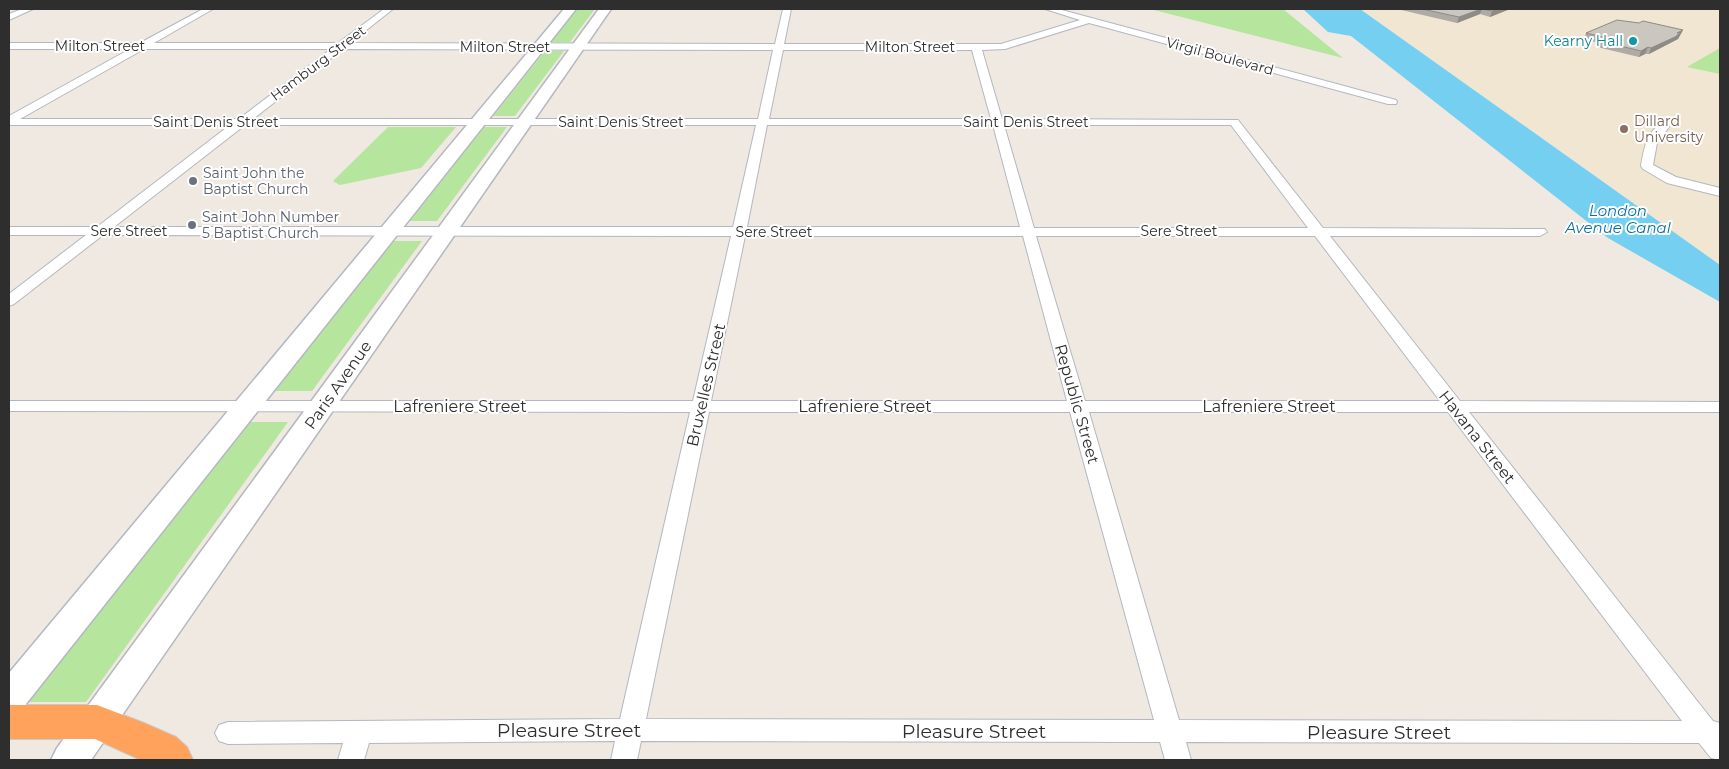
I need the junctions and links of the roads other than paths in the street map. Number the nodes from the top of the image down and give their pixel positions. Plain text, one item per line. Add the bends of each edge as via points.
1 (29, 9) edge
2 (209, 9) edge
3 (389, 9) edge
4 (570, 9) edge
5 (605, 9) edge
6 (787, 9) edge
7 (1049, 9) edge
8 (9, 17) edge
9 (1089, 20) junction
10 (9, 46) edge
11 (142, 46) junction
12 (340, 47) junction
13 (539, 47) junction
14 (578, 47) junction
15 (778, 47) junction
16 (976, 47) junction
17 (1392, 102) dead end
18 (9, 121) edge
19 (762, 121) junction
20 (998, 121) junction
21 (241, 122) junction
22 (478, 122) junction
23 (525, 122) junction
24 (1234, 122) joint
25 (1663, 127) dead end
26 (1720, 192) edge
27 (9, 231) edge
28 (100, 231) junction
29 (1028, 231) junction
30 (1319, 231) junction
31 (389, 232) junction
32 (447, 232) junction
33 (740, 232) junction
34 (1540, 232) dead end
35 (9, 301) edge
36 (1077, 405) junction
37 (9, 406) edge
38 (246, 406) junction
39 (322, 406) junction
40 (701, 406) junction
41 (1454, 407) junction
42 (1720, 407) edge
43 (9, 698) edge
44 (9, 722) edge
45 (97, 722) junction
46 (631, 730) junction
47 (360, 732) junction
48 (1170, 732) junction
49 (228, 733) dead end
50 (1715, 738) edge
51 (70, 760) edge
52 (172, 760) edge
53 (352, 760) edge
54 (624, 760) edge
55 (1178, 760) edge

1 - 8 street
2 - 11 street
3 - 12 street, Hamburg Street
4 - 13 street
5 - 14 street, Paris Avenue
6 - 15 street, Bruxelles Street
7 - 9 street, Virgil Boulevard
9 - 16 street, Milton Street via 1002,47
9 - 17 street, Virgil Boulevard
10 - 11 street, Milton Street
11 - 12 street, Milton Street
11 - 18 street
12 - 13 street, Milton Street
12 - 21 street, Hamburg Street
13 - 14 street, Milton Street
13 - 22 street
14 - 15 street, Milton Street
14 - 23 street, Paris Avenue
15 - 16 street, Milton Street
15 - 19 street, Bruxelles Street
16 - 20 street, Republic Street
18 - 21 street, Saint Denis Street
19 - 20 street, Saint Denis Street
19 - 23 street, Saint Denis Street
19 - 33 street, Bruxelles Street
20 - 24 street, Saint Denis Street
20 - 29 street, Republic Street
21 - 22 street, Saint Denis Street
21 - 28 street, Hamburg Street
22 - 23 street, Saint Denis Street
22 - 31 street
23 - 32 street, Paris Avenue
24 - 30 street, Havana Street
25 - 26 street via 1651,143 1647,166 1659,175
27 - 28 street, Sere Street
28 - 31 street, Sere Street
28 - 35 street, Hamburg Street
29 - 30 street, Sere Street
29 - 33 street, Sere Street
29 - 36 street, Republic Street
30 - 34 street, Sere Street
30 - 41 street, Havana Street
31 - 32 street, Sere Street
31 - 38 street
32 - 33 street, Sere Street
32 - 39 street, Paris Avenue
33 - 40 street, Bruxelles Street
36 - 40 street, Lafreniere Street
36 - 41 street, Lafreniere Street
36 - 48 street, Republic Street
37 - 38 street, Lafreniere Street
38 - 39 street, Lafreniere Street
38 - 43 street
39 - 40 street, Lafreniere Street
39 - 45 street, Paris Avenue
40 - 46 street, Bruxelles Street
41 - 42 street, Lafreniere Street
41 - 50 street, Havana Street
44 - 45 highway
45 - 51 street, Paris Avenue
45 - 52 highway via 161,750
46 - 47 street, Pleasure Street
46 - 48 street, Pleasure Street
46 - 54 street, Bruxelles Street
47 - 49 street, Pleasure Street
47 - 53 street
48 - 50 street, Pleasure Street
48 - 55 street, Republic Street

